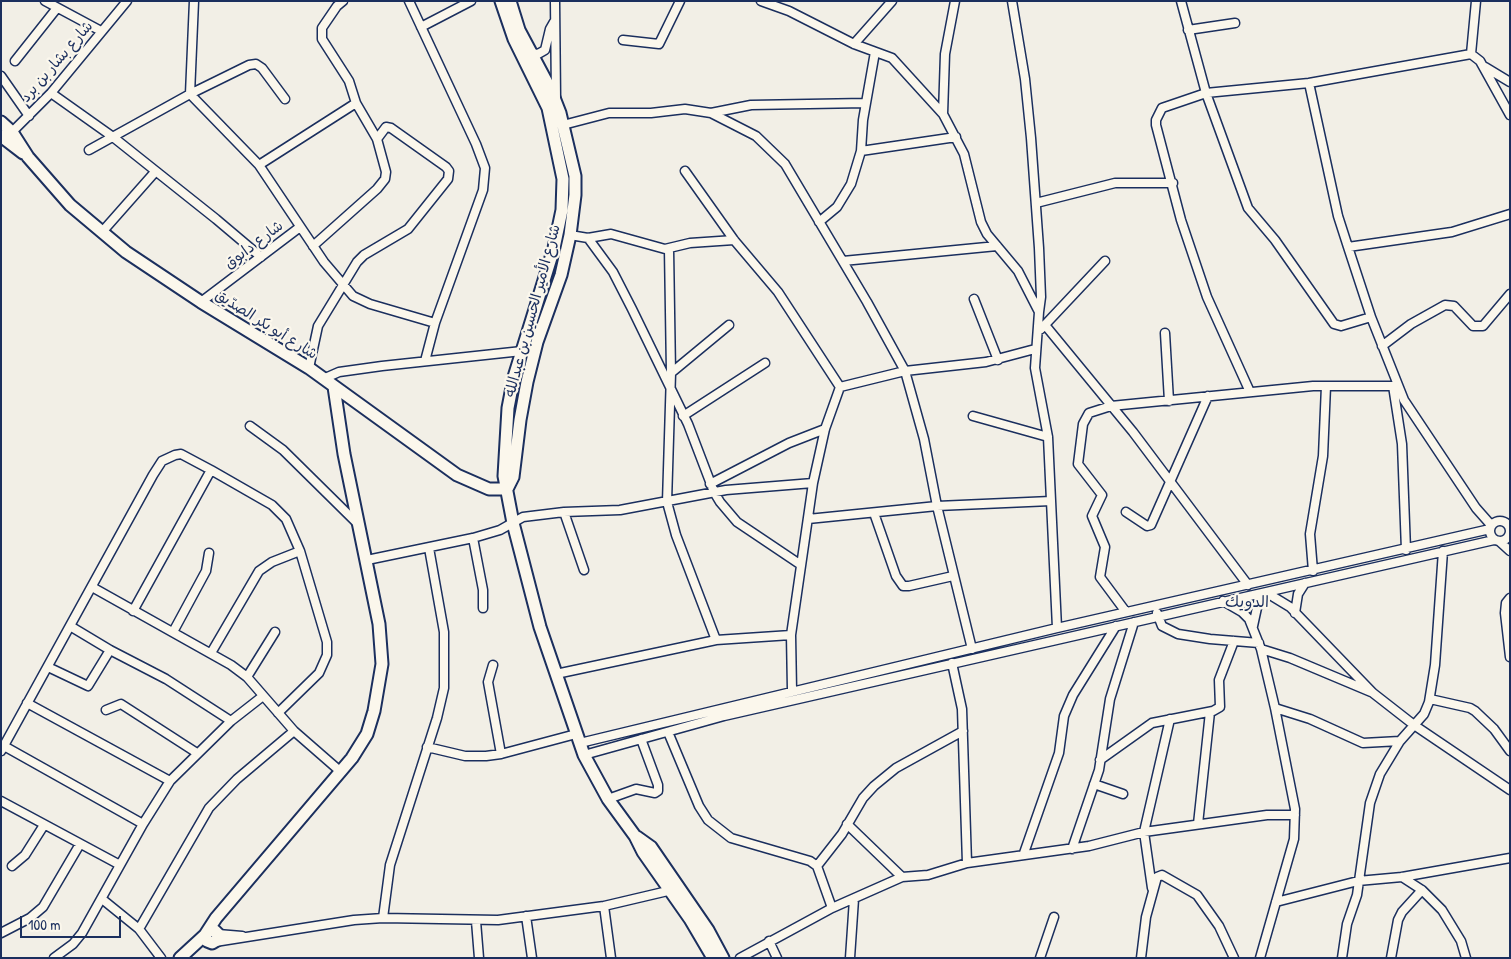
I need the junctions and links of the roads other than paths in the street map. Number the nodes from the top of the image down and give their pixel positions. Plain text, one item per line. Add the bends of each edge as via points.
1 (45, 1) edge
2 (127, 1) edge
3 (194, 1) edge
4 (409, 1) edge
5 (471, 1) edge
6 (501, 1) edge
7 (510, 1) edge
8 (555, 1) edge
9 (680, 1) edge
10 (760, 1) edge
11 (892, 1) edge
12 (955, 1) edge
13 (1012, 1) edge
14 (1181, 1) edge
15 (1476, 1) edge
16 (338, 3) edge
17 (56, 8) junction
18 (554, 22) junction
19 (1235, 23) dead end
20 (420, 27) junction
21 (1188, 30) junction
22 (101, 31) junction
23 (515, 32) junction
24 (623, 40) dead end
25 (854, 44) junction
26 (874, 52) junction
27 (530, 53) junction
28 (1471, 54) junction
29 (15, 61) dead end
30 (1483, 66) junction
31 (1, 76) edge
32 (1510, 82) edge
33 (1309, 83) junction
34 (51, 93) junction
35 (1206, 93) junction
36 (190, 94) junction
37 (285, 99) dead end
38 (556, 101) junction
39 (356, 103) junction
40 (866, 103) junction
41 (711, 113) junction
42 (943, 114) junction
43 (28, 116) junction
44 (1510, 116) edge
45 (1, 122) edge
46 (564, 125) junction
47 (6, 136) edge
48 (113, 137) junction
49 (956, 137) junction
50 (376, 140) junction
51 (89, 150) dead end
52 (563, 150) junction
53 (861, 150) junction
54 (259, 165) junction
55 (685, 171) dead end
56 (155, 172) junction
57 (1172, 183) junction
58 (1036, 203) junction
59 (1510, 214) edge
60 (819, 222) junction
61 (300, 227) junction
62 (102, 232) junction
63 (570, 235) junction
64 (588, 238) junction
65 (734, 240) junction
66 (313, 246) junction
67 (997, 246) junction
68 (1348, 248) junction
69 (669, 249) junction
70 (261, 257) junction
71 (843, 261) junction
72 (1105, 261) dead end
73 (342, 286) junction
74 (1510, 294) edge
75 (974, 299) dead end
76 (201, 302) junction
77 (1039, 312) junction
78 (1371, 317) junction
79 (435, 323) junction
80 (729, 325) dead end
81 (1045, 325) junction
82 (1037, 333) junction
83 (1165, 333) dead end
84 (1382, 346) junction
85 (1035, 349) junction
86 (522, 351) junction
87 (998, 360) junction
88 (425, 361) junction
89 (765, 363) dead end
90 (309, 368) junction
91 (905, 371) junction
92 (672, 373) junction
93 (323, 378) junction
94 (1326, 386) junction
95 (1395, 386) junction
96 (334, 387) junction
97 (840, 387) junction
98 (670, 390) junction
99 (1250, 392) junction
100 (1208, 396) junction
101 (1169, 400) junction
102 (1112, 406) junction
103 (683, 416) junction
104 (973, 416) dead end
105 (250, 426) dead end
106 (825, 429) junction
107 (1048, 437) junction
108 (505, 447) junction
109 (212, 470) junction
110 (813, 483) junction
111 (710, 484) junction
112 (1171, 484) junction
113 (479, 486) junction
114 (507, 489) junction
115 (714, 492) junction
116 (1051, 501) junction
117 (667, 502) junction
118 (937, 506) junction
119 (510, 511) junction
120 (564, 512) junction
121 (874, 512) junction
122 (1126, 512) dead end
123 (808, 519) junction
124 (1507, 522) edge
125 (512, 523) junction
126 (361, 527) junction
127 (1490, 527) junction
128 (1509, 536) edge
129 (473, 538) junction
130 (1496, 540) junction
131 (429, 548) junction
132 (1406, 550) junction
133 (300, 551) junction
134 (1443, 551) junction
135 (1510, 551) edge
136 (208, 553) dead end
137 (368, 560) junction
138 (801, 565) junction
139 (1328, 567) junction
140 (584, 570) dead end
141 (1313, 571) junction
142 (954, 576) junction
143 (1329, 576) junction
144 (1305, 583) junction
145 (1248, 585) junction
146 (92, 587) junction
147 (1264, 593) junction
148 (1510, 598) edge
149 (1223, 601) junction
150 (1155, 606) junction
151 (483, 608) dead end
152 (133, 611) junction
153 (1126, 612) junction
154 (1296, 613) junction
155 (1158, 617) junction
156 (1134, 622) junction
157 (70, 626) junction
158 (1116, 626) junction
159 (1253, 627) junction
160 (1057, 628) junction
161 (173, 632) junction
162 (275, 632) dead end
163 (791, 635) junction
164 (716, 640) junction
165 (1234, 641) junction
166 (1260, 646) junction
167 (972, 649) junction
168 (110, 650) junction
169 (210, 653) junction
170 (1510, 657) edge
171 (952, 663) junction
172 (493, 664) dead end
173 (48, 667) junction
174 (556, 674) junction
175 (246, 677) junction
176 (817, 685) junction
177 (792, 690) junction
178 (1373, 693) junction
179 (820, 694) junction
180 (263, 696) junction
181 (1430, 699) junction
182 (27, 703) junction
183 (1275, 708) junction
184 (106, 710) dead end
185 (1210, 712) junction
186 (278, 713) junction
187 (1170, 719) junction
188 (231, 721) junction
189 (1414, 725) junction
190 (294, 730) junction
191 (963, 731) junction
192 (668, 732) junction
193 (578, 738) junction
194 (642, 740) junction
195 (1400, 741) junction
196 (427, 747) junction
197 (3, 748) edge
198 (1510, 751) edge
199 (197, 753) junction
200 (501, 754) junction
201 (584, 755) junction
202 (1100, 760) junction
203 (342, 772) junction
204 (170, 781) junction
205 (1094, 784) junction
206 (1510, 790) edge
207 (1123, 794) dead end
208 (608, 799) junction
209 (1, 800) edge
210 (1295, 815) junction
211 (44, 824) junction
212 (143, 824) junction
213 (848, 824) junction
214 (1198, 824) junction
215 (1144, 832) junction
216 (80, 844) junction
217 (1072, 848) junction
218 (1024, 854) junction
219 (1510, 858) edge
220 (967, 863) junction
221 (120, 865) junction
222 (12, 866) dead end
223 (817, 866) junction
224 (1402, 876) junction
225 (902, 877) junction
226 (1358, 881) junction
227 (675, 889) junction
228 (1422, 890) junction
229 (1153, 891) junction
230 (102, 899) junction
231 (854, 899) junction
232 (1276, 902) junction
233 (604, 906) junction
234 (832, 908) junction
235 (526, 916) junction
236 (1054, 917) dead end
237 (383, 918) junction
238 (476, 920) junction
239 (139, 930) junction
240 (1, 933) edge
241 (212, 936) junction
242 (769, 942) junction
243 (181, 957) edge
244 (54, 958) edge
245 (162, 958) edge
246 (479, 958) edge
247 (532, 958) edge
248 (611, 958) edge
249 (713, 958) edge
250 (723, 958) edge
251 (740, 958) edge
252 (777, 958) edge
253 (850, 958) edge
254 (1040, 958) edge
255 (1141, 958) edge
256 (1234, 958) edge
257 (1260, 958) edge
258 (1342, 958) edge
259 (1391, 958) edge
260 (1466, 958) edge

1 - 17 street
2 - 22 street, شارع بشار بن برد
3 - 36 street
4 - 20 street
5 - 20 street
6 - 23 street, شارع الأمير الحسين بن عبدالله
7 - 23 street, شارع الأمير الحسين بن عبدالله
8 - 18 street
9 - 24 street via 659,44
10 - 25 street via 789,11
11 - 25 street
12 - 42 street via 945,54
13 - 58 street via 1025,79
14 - 21 street
15 - 28 street
16 - 39 street via 322,28 321,36 346,75
17 - 22 street
17 - 29 street
18 - 27 street via 545,50 538,54
18 - 38 street via 557,34
19 - 21 street
20 - 79 street via 476,144 485,173 483,190
21 - 35 street
22 - 34 street, شارع بشار بن برد
23 - 27 street, شارع الأمير الحسين بن عبدالله
23 - 52 street, شارع الأمير الحسين بن عبدالله
25 - 26 street
26 - 40 street
26 - 42 street via 896,62
27 - 38 street, شارع الأمير الحسين بن عبدالله
28 - 30 street
28 - 33 street
30 - 32 street
30 - 44 street
31 - 43 street
33 - 35 street
33 - 68 street
34 - 43 street, شارع بشار بن برد
34 - 48 street
35 - 57 street via 1167,104 1156,120
35 - 78 street via 1251,213 1275,240 1334,324 1341,326
36 - 37 street via 252,64 262,68
36 - 48 street
36 - 54 street
38 - 46 street, شارع الأمير الحسين بن عبدالله
39 - 50 street
39 - 54 street
40 - 41 street via 751,105
40 - 53 street
41 - 46 street via 684,108 651,113 609,113
41 - 60 street via 748,130 779,156
42 - 49 street
43 - 47 street, شارع بشار بن برد
45 - 47 street, شارع أبو بكر الصدّيق
46 - 52 street, شارع الأمير الحسين بن عبدالله
47 - 62 street, شارع أبو بكر الصدّيق via 70,205
48 - 51 street
48 - 56 street
49 - 53 street
49 - 67 street via 968,167 981,222
50 - 66 street via 386,166 384,179
50 - 73 street via 386,127 391,128 448,168 449,176 446,184 408,229 360,258
52 - 63 street, شارع الأمير الحسين بن عبدالله via 575,176
52 - 86 street, شارع الأمير الحسين بن عبدالله via 562,210 554,248
53 - 60 street via 843,199
54 - 61 street
55 - 65 street
56 - 62 street
56 - 70 street
57 - 58 street via 1115,183
57 - 99 street via 1207,297
58 - 77 street
59 - 68 street via 1452,232
60 - 71 street
61 - 66 street
61 - 70 street, شارع دابوق
62 - 76 street, شارع أبو بكر الصدّيق
63 - 64 street
63 - 114 street, شارع الأمير الحسين بن عبدالله via 561,275 537,342 521,411 513,477
64 - 69 street via 611,234
64 - 98 street via 613,272
65 - 69 street via 690,243
65 - 97 street via 778,292
66 - 73 street
67 - 71 street
67 - 77 street via 1018,271
68 - 78 street
69 - 92 street
70 - 76 street, شارع دابوق
71 - 91 street
72 - 81 street
73 - 79 street via 363,301
73 - 90 street via 318,326
74 - 84 street via 1483,326 1473,326 1454,306 1445,305 1411,324
75 - 87 street
76 - 90 street, شارع أبو بكر الصدّيق
77 - 82 street
78 - 84 street
79 - 88 street
80 - 92 street
81 - 82 street
81 - 102 street
82 - 85 street
83 - 101 street
84 - 95 street
85 - 87 street
85 - 107 street via 1036,379
86 - 88 street
86 - 108 street, شارع الأمير الحسين بن عبدالله via 508,408
87 - 91 street
88 - 93 street via 339,372
89 - 103 street
90 - 93 street, شارع أبو بكر الصدّيق
91 - 97 street
91 - 118 street via 922,431
92 - 98 street
93 - 96 street, شارع أبو بكر الصدّيق
94 - 95 street
94 - 99 street
94 - 141 street via 1323,456 1310,534
95 - 127 street
95 - 132 street via 1402,444
96 - 113 street, شارع أبو بكر الصدّيق via 457,475
96 - 126 street via 344,454
97 - 106 street
98 - 103 street
98 - 117 street
99 - 100 street
100 - 101 street
100 - 112 street
101 - 102 street
102 - 112 street
102 - 153 street via 1093,411 1085,417 1078,464 1102,495 1092,516 1105,547 1100,577
103 - 111 street
104 - 107 street
105 - 126 street via 283,450
106 - 110 street
106 - 111 street via 789,443
107 - 116 street
108 - 113 street via 497,478 491,484
108 - 114 street, شارع الأمير الحسين بن عبدالله
109 - 133 street via 280,511
109 - 146 street via 181,454 162,461
109 - 152 street
110 - 115 street
110 - 123 street
111 - 115 street
112 - 122 street via 1151,525 1147,526
112 - 145 street
113 - 114 street, شارع أبو بكر الصدّيق
113 - 119 street via 495,495
114 - 119 street, شارع الأمير الحسين بن عبدالله
115 - 117 street
115 - 138 street via 737,522
116 - 118 street
116 - 160 street
117 - 120 street via 620,510
117 - 164 street via 676,535
118 - 121 street
118 - 142 street
119 - 125 street, شارع الأمير الحسين بن عبدالله
120 - 125 street via 523,517
120 - 140 street
121 - 123 street
121 - 142 street via 896,576 903,586
123 - 138 street
124 - 127 street via 1498,521
124 - 128 street
125 - 129 street
125 - 174 street, شارع الأمير الحسين بن عبدالله via 526,581
126 - 137 street
127 - 130 street
127 - 132 street
128 - 130 street
129 - 131 street
129 - 151 street via 483,590
130 - 134 street
130 - 135 street
131 - 137 street
131 - 196 street via 444,632 445,657 444,688
132 - 139 street
133 - 169 street via 258,571
133 - 186 street via 327,642 327,655 319,673
134 - 143 street
134 - 181 street
136 - 161 street via 206,571
137 - 203 street via 379,624 380,678 366,734
138 - 163 street
139 - 141 street
139 - 143 street
141 - 145 street
142 - 167 street
143 - 144 street
144 - 147 street
144 - 154 street via 1298,594
145 - 150 street
146 - 152 street
146 - 157 street
147 - 149 street
147 - 154 street via 1283,601
147 - 159 street
148 - 170 street via 1504,614
149 - 155 street
149 - 159 street via 1242,612
150 - 153 street
150 - 155 street
152 - 161 street
153 - 160 street
154 - 178 street
155 - 156 street
155 - 165 street via 1164,628 1178,634
156 - 158 street
156 - 202 street via 1110,699
157 - 168 street
157 - 173 street
158 - 171 street
158 - 218 street via 1073,695 1064,716 1059,753
159 - 166 street
160 - 167 street
161 - 169 street
162 - 175 street
163 - 164 street
163 - 177 street
164 - 174 street
165 - 166 street
165 - 185 street via 1219,680 1220,706
166 - 178 street
166 - 183 street
167 - 176 street
168 - 173 street via 88,686
168 - 188 street via 166,679
169 - 175 street
171 - 179 street
171 - 191 street via 962,709
172 - 200 street via 488,682
173 - 182 street
174 - 193 street, شارع الأمير الحسين بن عبدالله
175 - 180 street
176 - 177 street
176 - 179 street
177 - 193 street
178 - 189 street
179 - 192 street
180 - 186 street
180 - 188 street
181 - 189 street via 1424,714
181 - 198 street via 1475,711
182 - 197 street
182 - 204 street
183 - 195 street via 1310,719 1363,743
183 - 210 street
184 - 199 street via 121,704
185 - 187 street
185 - 214 street
186 - 190 street
187 - 202 street via 1149,724
187 - 215 street
188 - 199 street
189 - 195 street
189 - 206 street
190 - 203 street
190 - 239 street via 209,808
191 - 213 street via 896,768 881,780 863,798
191 - 220 street
192 - 194 street
192 - 223 street via 700,806 715,827 731,838 794,854
193 - 200 street
193 - 201 street, شارع الأمير الحسين بن عبدالله
194 - 201 street
194 - 208 street via 658,791 636,789
195 - 226 street via 1380,774 1372,797
196 - 200 street via 465,756
196 - 237 street via 390,866
197 - 212 street
199 - 204 street
201 - 208 street, شارع الأمير الحسين بن عبدالله
202 - 205 street
203 - 241 street via 225,908
204 - 212 street
205 - 207 street
205 - 217 street
208 - 227 street, شارع الأمير الحسين بن عبدالله via 643,852
209 - 211 street
210 - 214 street via 1267,815
210 - 232 street via 1294,839
211 - 216 street
211 - 222 street via 25,855
212 - 221 street
213 - 223 street
213 - 225 street
214 - 215 street
215 - 217 street
215 - 229 street
216 - 221 street
216 - 240 street via 43,907 30,918
217 - 218 street
218 - 220 street
219 - 224 street
220 - 225 street via 928,875
221 - 230 street
223 - 234 street
224 - 226 street
224 - 228 street
225 - 231 street
226 - 232 street
226 - 258 street
227 - 233 street
227 - 249 street, شارع الأمير الحسين بن عبدالله
227 - 250 street, شارع الأمير الحسين بن عبدالله via 708,930
228 - 259 street via 1398,920
228 - 260 street via 1454,927
229 - 255 street
229 - 256 street via 1158,877 1162,875 1194,892 1218,926
230 - 239 street
230 - 244 street via 73,944
231 - 234 street
231 - 253 street
232 - 257 street
233 - 235 street
233 - 248 street
234 - 242 street
235 - 238 street
235 - 247 street
236 - 254 street
237 - 238 street
237 - 241 street via 252,937
238 - 246 street
239 - 245 street
241 - 243 street
242 - 251 street
242 - 252 street

